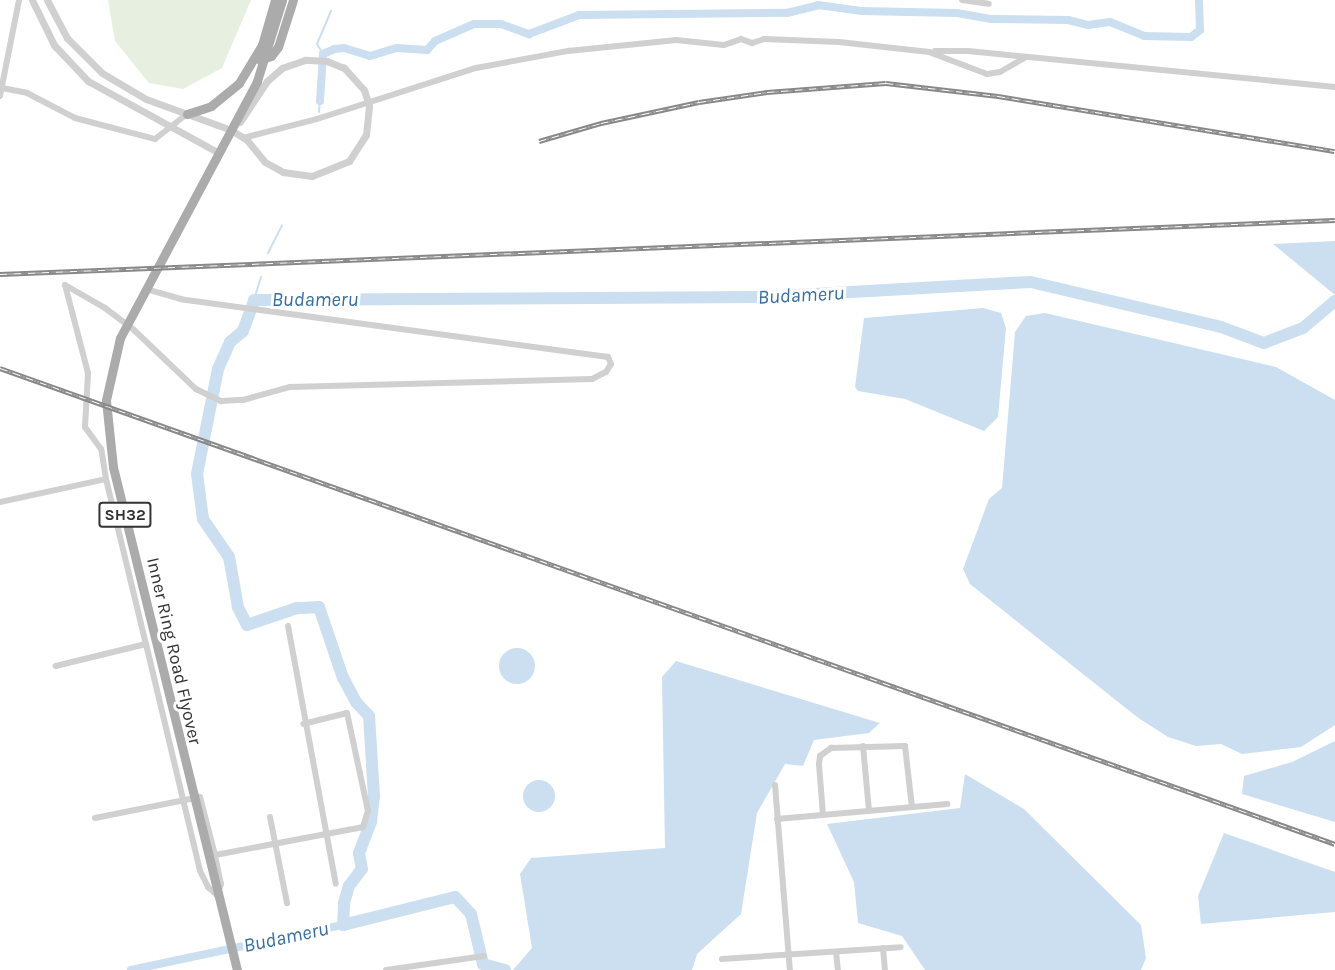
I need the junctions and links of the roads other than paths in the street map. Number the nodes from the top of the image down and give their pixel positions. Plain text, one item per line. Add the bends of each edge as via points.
1 (19, 0) edge
2 (32, 0) edge
3 (47, 0) edge
4 (274, 0) edge
5 (282, 0) edge
6 (293, 0) edge
7 (962, 0) edge
8 (989, 4) dead end
9 (929, 52) junction
10 (1024, 58) junction
11 (254, 62) junction
12 (1335, 87) edge
13 (2, 88) junction
14 (0, 96) edge
15 (187, 114) junction
16 (243, 138) junction
17 (221, 151) junction
18 (145, 289) junction
19 (106, 479) junction
20 (0, 502) edge
21 (288, 626) dead end
22 (146, 644) junction
23 (56, 666) dead end
24 (303, 724) junction
25 (864, 746) junction
26 (775, 784) dead end
27 (183, 801) junction
28 (947, 804) dead end
29 (912, 807) junction
30 (869, 811) junction
31 (823, 815) junction
32 (270, 817) dead end
33 (94, 818) dead end
34 (777, 819) junction
35 (325, 833) junction
36 (275, 843) junction
37 (215, 855) junction
38 (336, 884) dead end
39 (217, 895) junction
40 (287, 903) dead end
41 (902, 947) dead end
42 (883, 948) junction
43 (836, 952) junction
44 (788, 955) junction
45 (484, 956) dead end
46 (722, 959) dead end
47 (237, 970) edge
48 (386, 970) edge
49 (790, 970) edge
50 (838, 970) edge
51 (885, 970) edge

1 - 13 street
2 - 17 street via 54,45 88,81
3 - 15 street via 68,38 102,73 124,88
4 - 11 main road
5 - 17 main road, Inner Ring Road Flyover via 257,81
6 - 11 main road via 278,47 271,56
7 - 8 street
9 - 10 street via 968,51
9 - 10 street via 987,74 1000,72
9 - 16 street via 764,39 752,43 741,39 724,45 683,39 568,51 476,68 317,119
10 - 12 street
11 - 15 main road via 226,96
13 - 14 street
13 - 15 street via 27,93 75,118 155,139
15 - 16 street
16 - 17 street via 273,168 312,176 349,161 363,144 369,126 364,90 344,68 327,61 305,60 282,68 267,81
17 - 18 main road, Inner Ring Road Flyover / SH32
18 - 19 street via 180,299 608,357 611,364 606,372 592,379 290,387 243,400 221,401 207,397 186,381 134,330 105,308 65,285 88,373 85,427 101,449
18 - 39 main road, Inner Ring Road Flyover / SH32 via 113,358 106,400 109,442
19 - 20 street
19 - 22 street
21 - 24 street
22 - 23 street
22 - 27 street
24 - 35 street
24 - 35 street via 347,713 368,811 363,827
25 - 29 street via 905,746
25 - 30 street
25 - 31 street via 831,748 820,756
26 - 34 street
27 - 33 street
27 - 37 street via 200,797
27 - 39 street via 200,871
28 - 29 street
29 - 30 street
30 - 31 street
31 - 34 street
32 - 36 street
34 - 44 street
35 - 36 street
35 - 38 street
36 - 37 street
36 - 40 street
37 - 39 street via 221,884
39 - 47 main road, SH32
41 - 42 street
42 - 43 street
42 - 51 street
43 - 44 street
43 - 50 street
44 - 46 street
44 - 49 street
45 - 48 street

